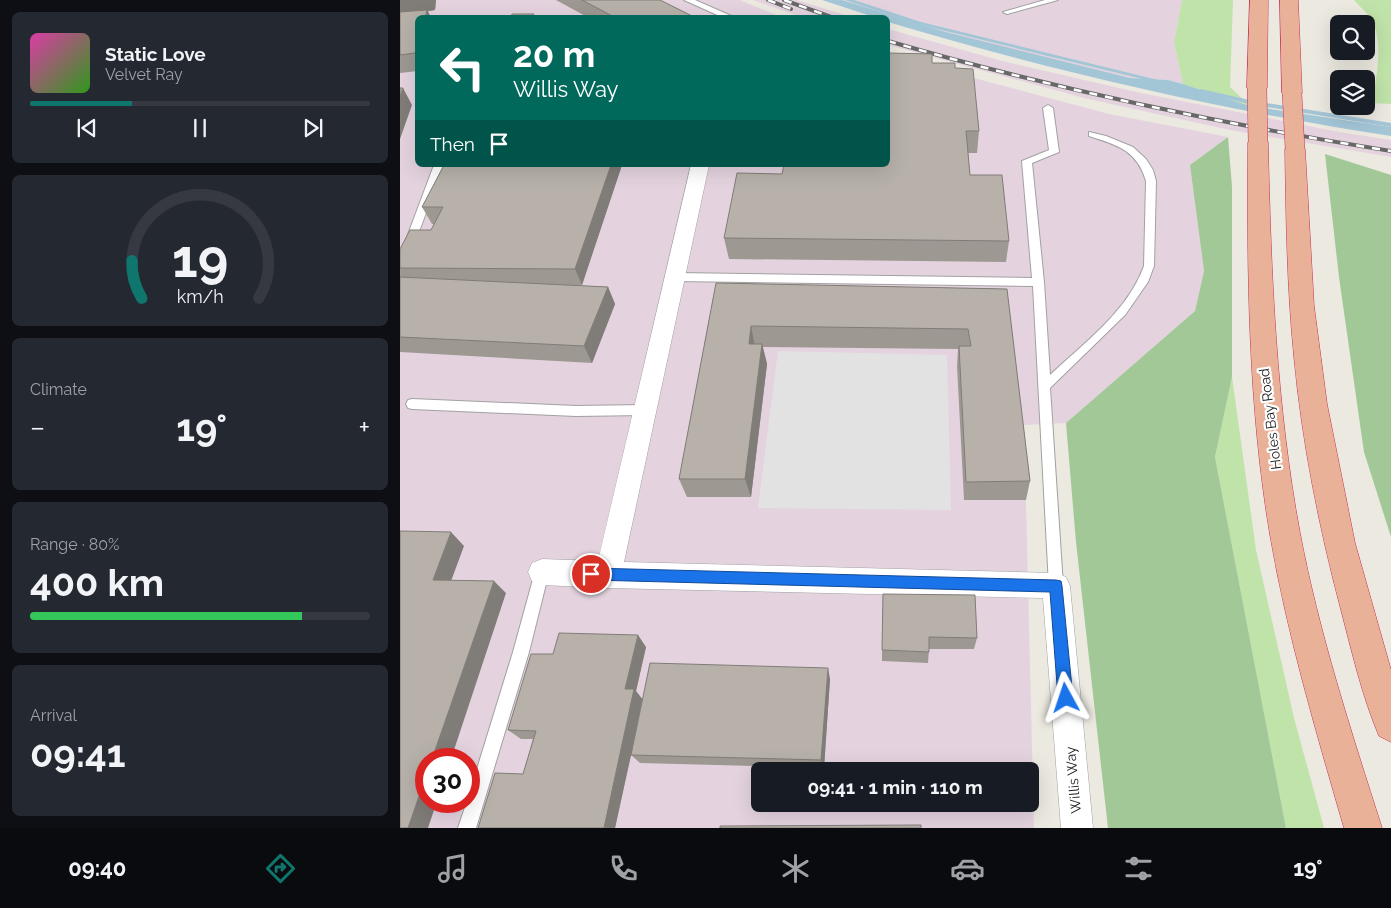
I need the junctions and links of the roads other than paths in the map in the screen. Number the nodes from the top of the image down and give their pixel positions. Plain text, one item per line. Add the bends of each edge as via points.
1 (688, 0) edge
2 (1054, 0) edge
3 (1259, 0) edge
4 (1289, 0) edge
5 (1007, 12) dead end
6 (725, 15) edge
7 (1048, 108) dead end
8 (1092, 134) dead end
9 (438, 167) edge
10 (700, 167) edge
11 (409, 246) edge
12 (674, 277) junction
13 (1038, 282) junction
14 (1044, 387) junction
15 (412, 404) dead end
16 (645, 410) junction
17 (542, 572) joint
18 (608, 575) junction
19 (1056, 586) junction
20 (1391, 724) edge
21 (467, 828) edge
22 (1077, 828) edge
23 (1363, 828) edge

1 - 6 lane
2 - 5 lane
3 - 23 highway, Holes Bay Road, bridge via 1258,254 1262,356 1285,533 1301,613
4 - 20 highway, bridge via 1299,265 1316,422 1350,586
7 - 13 lane via 1054,152 1027,161
8 - 14 lane via 1140,155 1148,167 1151,181 1149,267 1142,286 1113,320
9 - 11 lane
10 - 12 street
12 - 13 lane
12 - 16 street
13 - 14 lane
14 - 19 lane
15 - 16 lane via 576,411
16 - 18 street
17 - 18 street
17 - 21 lane
18 - 19 street
19 - 22 street, Willis Way

